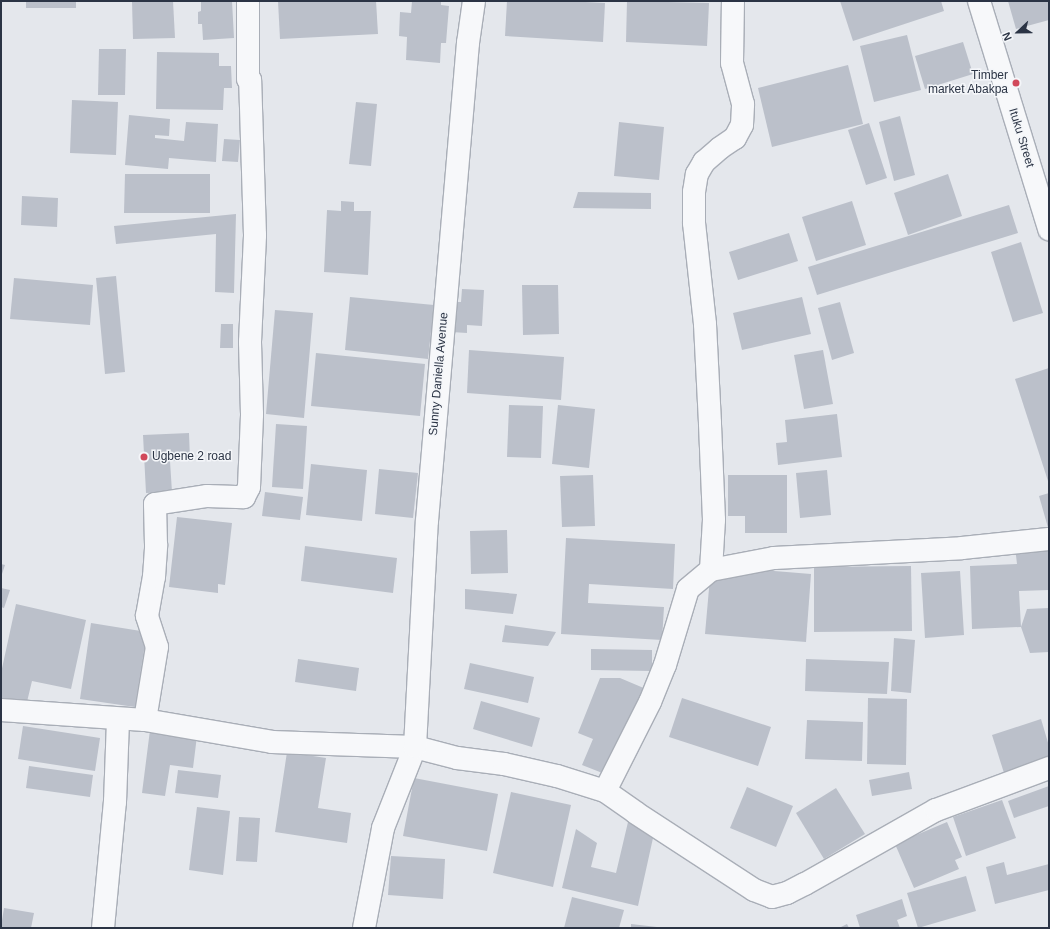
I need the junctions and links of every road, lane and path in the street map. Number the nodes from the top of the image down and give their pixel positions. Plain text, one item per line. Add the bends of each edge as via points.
1 (248, 1) edge
2 (474, 1) edge
3 (733, 1) edge
4 (980, 1) edge
5 (1049, 229) edge
6 (1049, 539) edge
7 (711, 570) junction
8 (1, 710) edge
9 (118, 720) junction
10 (144, 720) junction
11 (415, 747) junction
12 (1049, 768) edge
13 (605, 791) junction
14 (103, 928) edge
15 (364, 928) edge

1 - 10 street via 248,79 255,235 250,342 252,414 249,487 244,497 206,496 155,504 154,577 147,616 157,647
2 - 11 street, Sunny Daniella Avenue via 468,42 427,521
3 - 7 street via 732,63 743,104 742,125 735,138 704,162 697,174 694,192 694,223 705,324 710,423 714,520
4 - 5 street, Ituku Street
6 - 7 street via 962,548 774,558
7 - 13 street via 688,589 665,665 650,702
8 - 9 street
9 - 10 street
9 - 14 street
10 - 11 street via 272,742
11 - 13 street via 457,758 504,764 557,776
11 - 15 street, Sunny Daniella Avenue via 383,828
12 - 13 street via 936,810 805,884 772,897 754,890

